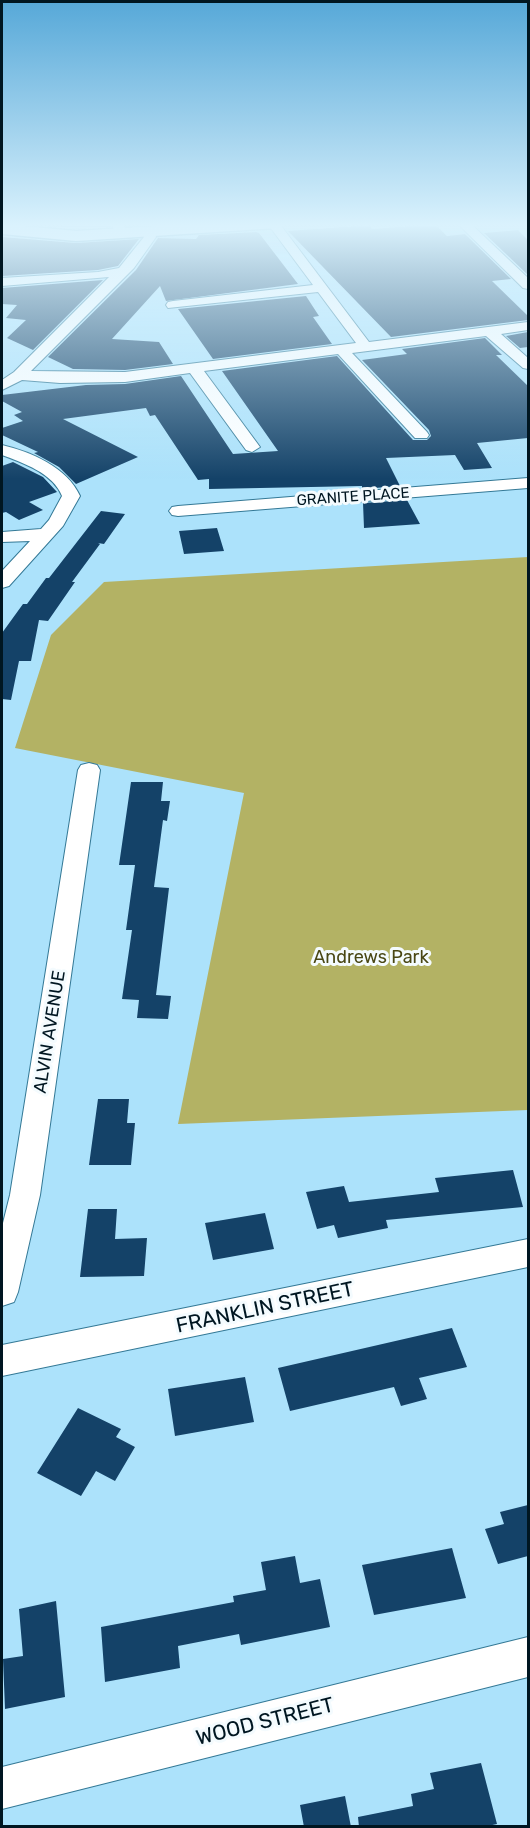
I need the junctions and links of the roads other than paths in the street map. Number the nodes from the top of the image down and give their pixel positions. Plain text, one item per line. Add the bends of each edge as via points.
1 (85, 308) edge
2 (336, 308) edge
3 (528, 326) edge
4 (489, 331) junction
5 (366, 347) junction
6 (342, 350) junction
7 (528, 365) edge
8 (194, 368) junction
9 (19, 375) junction
10 (2, 386) edge
11 (421, 435) dead end
12 (252, 447) dead end
13 (2, 450) edge
14 (528, 483) edge
15 (178, 510) dead end
16 (46, 534) junction
17 (2, 537) edge
18 (2, 582) edge
19 (89, 770) dead end
20 (13, 1195) edge
21 (528, 1253) edge
22 (2, 1292) edge
23 (2, 1360) edge
24 (528, 1657) edge
25 (2, 1788) edge

1 - 9 street
2 - 5 street
3 - 4 street
4 - 5 street
4 - 7 street
5 - 6 street
6 - 8 street
6 - 11 street
8 - 9 street via 99,378
8 - 12 street
9 - 10 street
13 - 16 street via 52,473 69,488 70,501
14 - 15 street, GRANITE PLACE
16 - 17 street
16 - 18 street
19 - 20 street, ALVIN AVENUE
20 - 22 street, ALVIN AVENUE
21 - 23 street, FRANKLIN STREET
24 - 25 street, WOOD STREET

